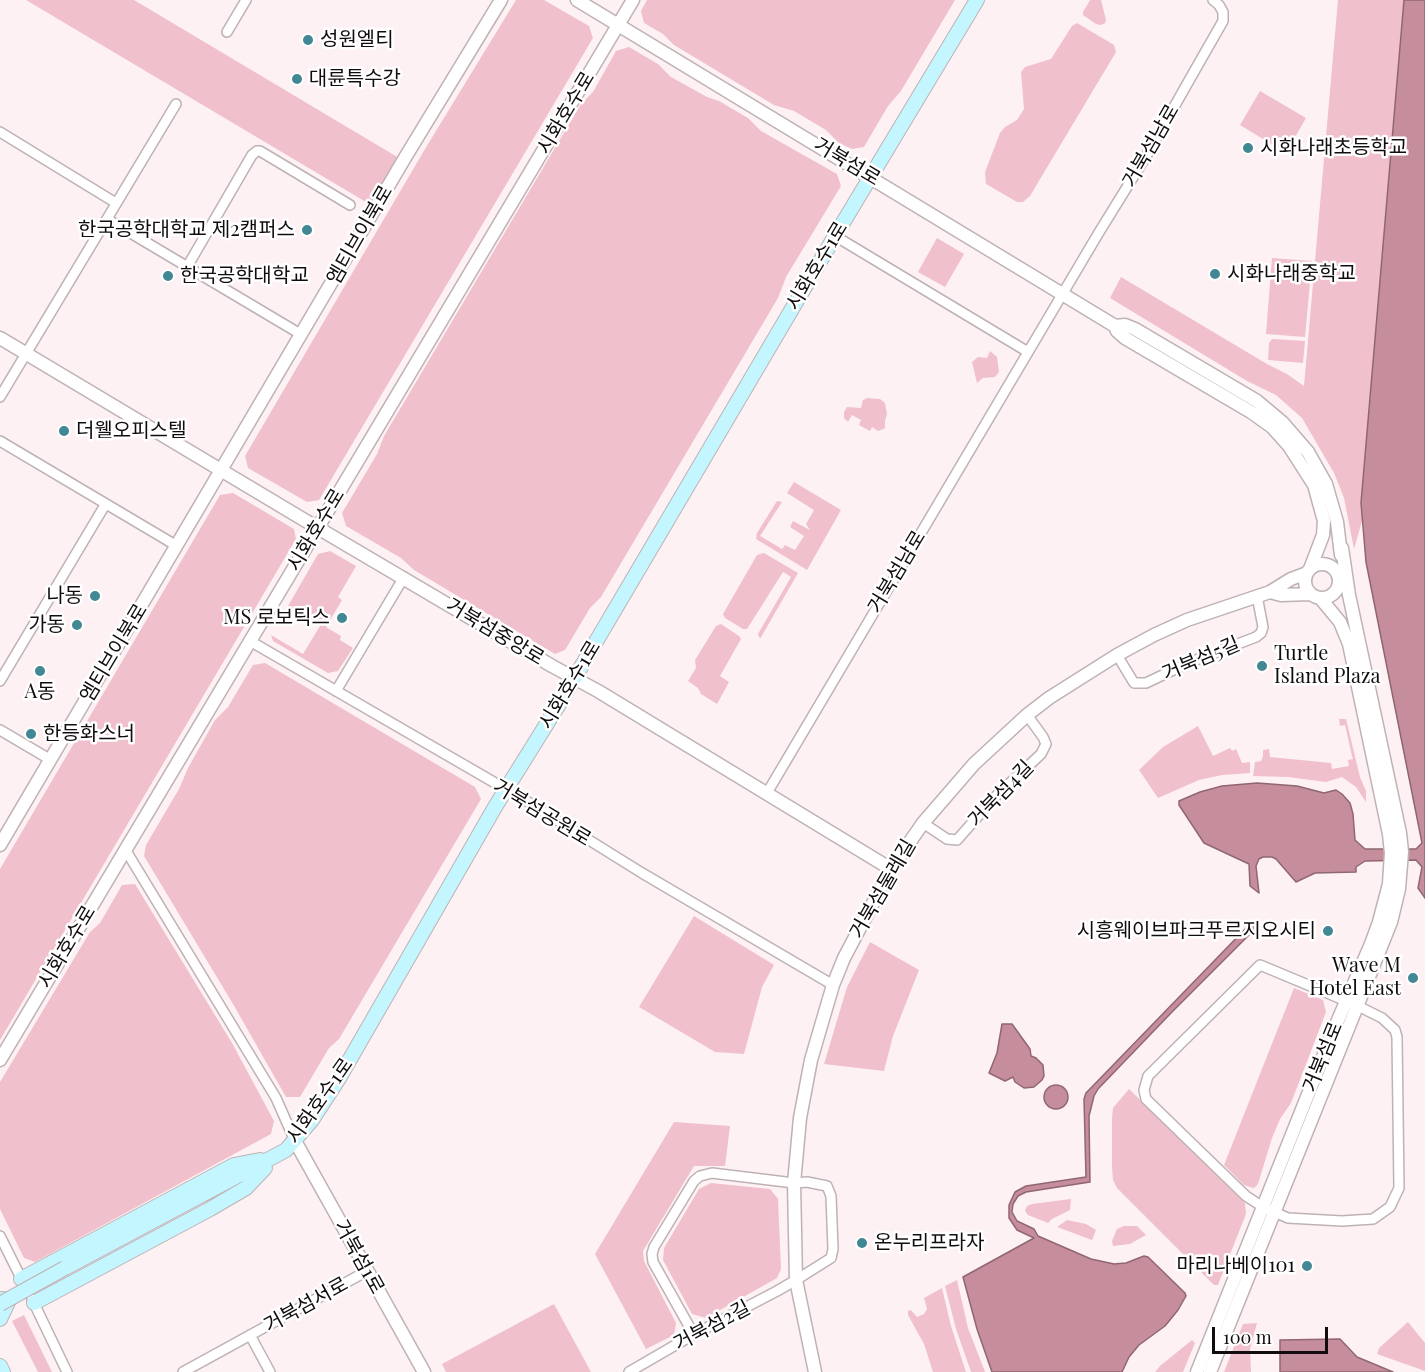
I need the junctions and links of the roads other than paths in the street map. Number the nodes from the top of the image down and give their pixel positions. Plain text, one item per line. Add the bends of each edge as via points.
1 (246, 0) edge
2 (501, 0) edge
3 (577, 0) edge
4 (633, 0) edge
5 (977, 0) edge
6 (1214, 0) edge
7 (618, 25) junction
8 (227, 32) dead end
9 (176, 104) dead end
10 (0, 132) edge
11 (871, 176) junction
12 (116, 203) junction
13 (350, 205) dead end
14 (107, 219) junction
15 (835, 236) junction
16 (187, 267) junction
17 (1064, 294) junction
18 (1115, 326) junction
19 (302, 335) junction
20 (0, 338) edge
21 (1028, 352) junction
22 (25, 353) junction
23 (0, 397) edge
24 (0, 441) edge
25 (221, 471) junction
26 (105, 505) junction
27 (317, 527) junction
28 (177, 546) junction
29 (1342, 549) junction
30 (1315, 555) junction
31 (1308, 571) junction
32 (404, 577) junction
33 (1339, 577) junction
34 (1291, 579) junction
35 (1270, 592) junction
36 (1349, 595) junction
37 (1257, 596) junction
38 (1310, 596) junction
39 (1330, 610) junction
40 (250, 641) junction
41 (1117, 655) junction
42 (574, 678) junction
43 (0, 681) edge
44 (336, 691) junction
45 (1027, 715) junction
46 (0, 730) edge
47 (51, 760) junction
48 (506, 791) junction
49 (767, 793) junction
50 (923, 823) junction
51 (1395, 833) junction
52 (0, 845) edge
53 (125, 849) junction
54 (891, 869) junction
55 (833, 985) junction
56 (1352, 1003) junction
57 (0, 1060) edge
58 (296, 1141) junction
59 (274, 1157) junction
60 (794, 1183) junction
61 (1268, 1210) junction
62 (0, 1236) edge
63 (367, 1271) junction
64 (21, 1278) junction
65 (796, 1280) junction
66 (3, 1301) edge
67 (34, 1303) junction
68 (0, 1319) edge
69 (250, 1335) junction
70 (694, 1335) junction
71 (0, 1366) edge
72 (3, 1372) edge
73 (67, 1372) edge
74 (183, 1372) edge
75 (270, 1372) edge
76 (424, 1372) edge
77 (629, 1372) edge
78 (815, 1372) edge
79 (1197, 1372) edge
80 (1210, 1372) edge

1 - 8 street
2 - 19 street, 엠티브이북로
3 - 7 street, 거북섬로
4 - 7 street, 시화호수로
5 - 11 main road, 시화호수1로
6 - 17 street, 거북섬남로 via 1223,12 1223,21
7 - 11 street, 거북섬로
7 - 27 street, 시화호수로
9 - 12 street
10 - 12 street
11 - 15 main road, 시화호수1로
11 - 17 street, 거북섬로
12 - 14 street
13 - 16 street via 257,151
14 - 16 street
14 - 22 street
15 - 21 street
15 - 42 main road, 시화호수1로
16 - 19 street
17 - 18 street, 거북섬로
17 - 21 street, 거북섬남로
18 - 29 street via 1135,329 1257,401 1282,422 1308,452 1326,484
18 - 30 street via 1125,338 1251,412 1289,446 1322,507 1323,535
19 - 25 street, 엠티브이북로
20 - 22 street
21 - 49 street, 거북섬남로
22 - 23 street
22 - 25 street
24 - 26 street
25 - 27 street, 거북섬중앙로
25 - 28 street, 엠티브이북로
26 - 28 street
26 - 43 street
27 - 32 street, 거북섬중앙로
27 - 40 street, 시화호수로
28 - 47 street, 엠티브이북로
29 - 33 street
29 - 36 street
30 - 31 street
30 - 34 street
31 - 33 street via 1325,564
31 - 34 street
31 - 38 street via 1305,584
32 - 42 street, 거북섬중앙로
32 - 44 street
33 - 36 street
33 - 38 street via 1339,586 1332,596
34 - 35 street
35 - 37 street, 거북섬둘레길
35 - 38 street
36 - 51 street
37 - 41 street, 거북섬둘레길 via 1187,620
37 - 41 street, 거북섬5길 via 1263,627 1256,637 1146,683 1134,683
38 - 39 street
38 - 39 street, 거북섬로
39 - 51 street, 거북섬로 via 1349,644
40 - 44 street, 거북섬공원로
40 - 53 street, 시화호수로
41 - 45 street, 거북섬둘레길
42 - 48 main road, 시화호수1로
42 - 49 street, 거북섬중앙로
44 - 48 street, 거북섬공원로
45 - 50 street, 거북섬둘레길 via 974,764
45 - 50 street, 거북섬4길 via 1046,744 1041,754 957,840 947,839
46 - 47 street
47 - 52 street, 엠티브이북로
48 - 55 street, 거북섬공원로
48 - 58 main road, 시화호수1로 via 338,1080
49 - 54 street, 거북섬중앙로
50 - 54 street, 거북섬둘레길
51 - 56 street, 거북섬로 via 1396,870
53 - 57 street, 시화호수로
53 - 58 street via 276,1098
54 - 55 street, 거북섬둘레길
55 - 60 street, 거북섬둘레길 via 811,1060
56 - 61 street, 거북섬로
56 - 61 street via 1390,1024 1397,1037 1396,1197 1381,1215 1364,1220 1288,1218
56 - 61 street via 1260,965 1145,1083 1146,1099 1246,1196
58 - 59 main road, 시화호수1로
58 - 63 street, 거북섬1로
59 - 64 main road via 234,1165
59 - 66 main road, 시화호수1로, bridge
59 - 67 main road via 246,1188
60 - 65 street, 거북섬둘레길
60 - 65 street, 거북섬2길 via 822,1184 830,1190 833,1249 831,1258
60 - 70 street via 712,1173 694,1181 652,1254
61 - 79 street, 거북섬로
61 - 80 street
62 - 64 street
63 - 69 street, 거북섬서로
63 - 76 street, 거북섬1로
64 - 67 street
65 - 70 street, 거북섬2길
65 - 78 street, 거북섬둘레길
66 - 68 main road
67 - 73 street
69 - 74 street
69 - 75 street, 거북섬서로
70 - 77 street, 거북섬2길
71 - 72 main road

